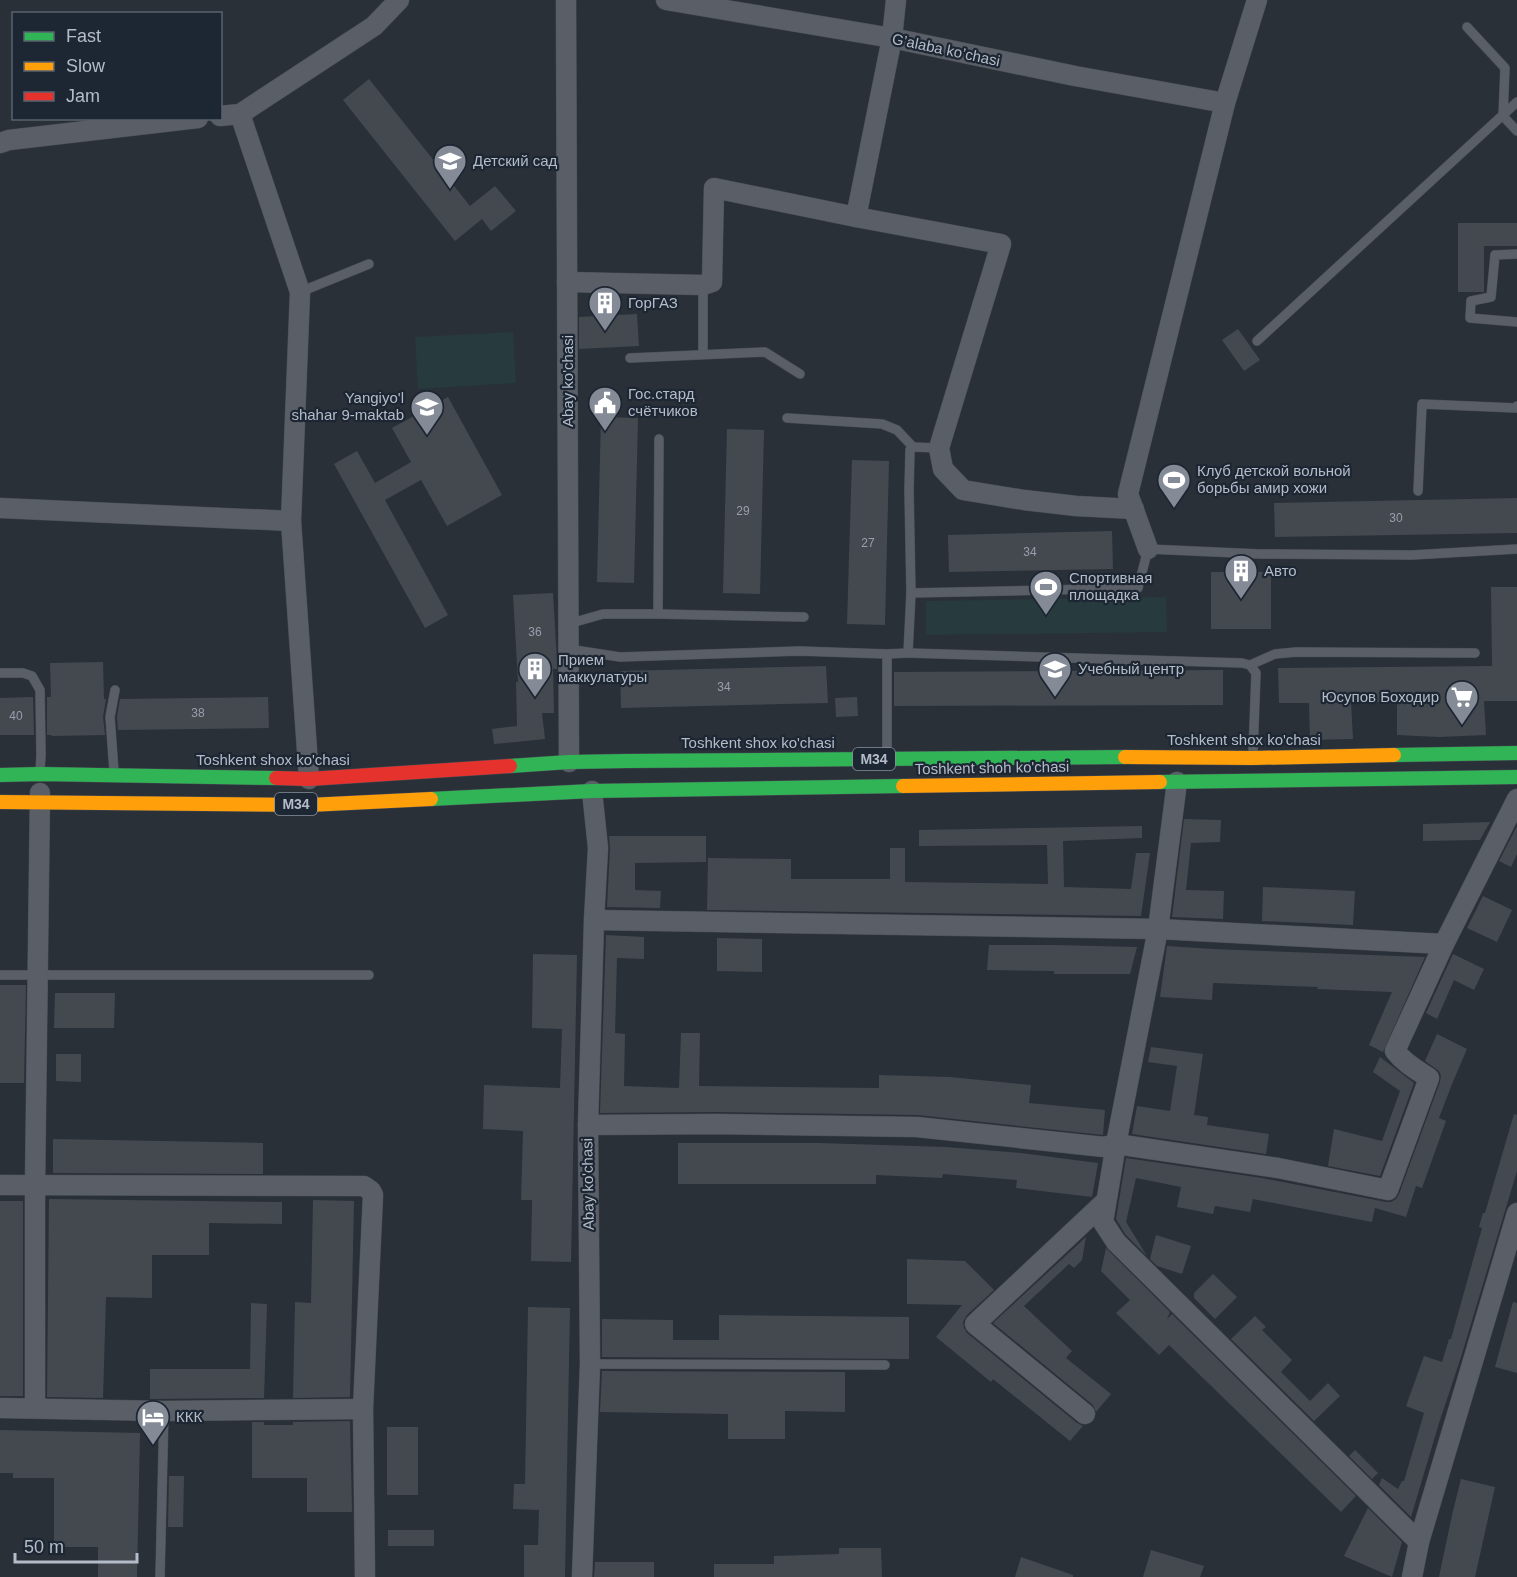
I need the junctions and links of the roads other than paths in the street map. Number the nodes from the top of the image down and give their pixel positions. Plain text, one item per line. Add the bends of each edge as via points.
1 (399, 0) edge
2 (566, 0) edge
3 (666, 0) edge
4 (896, 0) edge
5 (1257, 0) edge
6 (1467, 27) dead end
7 (892, 38) junction
8 (1517, 102) edge
9 (1226, 103) junction
10 (230, 115) edge
11 (1503, 116) junction
12 (181, 120) edge
13 (1517, 131) edge
14 (0, 143) edge
15 (856, 217) junction
16 (1517, 254) edge
17 (369, 264) dead end
18 (567, 282) junction
19 (703, 285) junction
20 (300, 291) junction
21 (1517, 322) edge
22 (1257, 341) dead end
23 (703, 354) junction
24 (630, 358) dead end
25 (800, 374) dead end
26 (1517, 408) edge
27 (787, 418) dead end
28 (659, 438) dead end
29 (913, 447) junction
30 (939, 448) junction
31 (1418, 491) dead end
32 (0, 508) edge
33 (1134, 509) junction
34 (291, 521) junction
35 (1148, 549) junction
36 (1517, 549) edge
37 (911, 593) junction
38 (658, 614) junction
39 (804, 617) dead end
40 (568, 624) junction
41 (568, 649) junction
42 (908, 653) junction
43 (1475, 653) dead end
44 (887, 654) junction
45 (1250, 665) junction
46 (0, 673) edge
47 (115, 690) dead end
48 (1517, 753) edge
49 (1253, 758) junction
50 (887, 759) junction
51 (40, 774) junction
52 (0, 775) edge
53 (114, 776) junction
54 (568, 777) junction
55 (592, 777) junction
56 (1517, 777) edge
57 (309, 779) junction
58 (1252, 781) junction
59 (1177, 782) junction
60 (1517, 799) edge
61 (0, 802) edge
62 (40, 802) junction
63 (594, 920) junction
64 (1158, 928) junction
65 (1444, 944) junction
66 (38, 974) junction
67 (0, 975) edge
68 (369, 975) dead end
69 (588, 1125) junction
70 (1116, 1144) junction
71 (0, 1185) edge
72 (35, 1186) junction
73 (1106, 1201) junction
74 (1517, 1213) edge
75 (590, 1364) junction
76 (885, 1365) dead end
77 (0, 1408) edge
78 (35, 1408) junction
79 (363, 1409) junction
80 (164, 1411) junction
81 (1084, 1414) dead end
82 (1419, 1542) junction
83 (160, 1577) edge
84 (365, 1577) edge
85 (582, 1577) edge
86 (1412, 1577) edge

1 - 10 street via 374,26
2 - 18 street, Abay ko'chasi
3 - 7 street, G’alaba ko’chasi
4 - 7 street
5 - 9 street
6 - 11 lane via 1505,68
7 - 9 street, G’alaba ko’chasi
7 - 15 street
8 - 11 lane
9 - 33 street via 1128,494
10 - 20 street
11 - 13 lane
11 - 22 lane
12 - 14 street
15 - 19 street via 714,188 712,282
15 - 30 street via 1001,244
16 - 21 lane via 1495,255 1491,297 1471,301 1470,318
17 - 20 lane
18 - 19 street
18 - 40 street, Abay ko'chasi
19 - 23 lane
20 - 34 street
23 - 24 lane
23 - 25 lane via 765,352
26 - 31 lane via 1422,404
27 - 29 lane via 882,424 897,430
28 - 38 lane
29 - 30 lane
29 - 37 lane via 909,490
30 - 33 street via 943,469 963,490 1076,506
32 - 34 street
33 - 35 street
34 - 57 street
35 - 36 lane via 1412,555
35 - 37 lane via 1138,588
37 - 42 lane
38 - 39 lane
38 - 40 lane via 603,614
40 - 41 street, Abay ko'chasi
41 - 44 lane via 620,657 799,651
41 - 54 street, Abay ko'chasi
42 - 44 lane
42 - 45 lane
43 - 45 lane via 1296,652 1275,654
44 - 50 lane
45 - 49 lane via 1256,672
46 - 51 lane via 32,676 40,690
47 - 53 lane via 110,717
48 - 49 main road, Toshkent shox ko'chasi / M34
49 - 50 main road, Toshkent shox ko'chasi / M34
49 - 58 main road
50 - 55 main road, Toshkent shox ko'chasi / M34
51 - 52 main road, Toshkent shox ko'chasi / M34
51 - 53 main road, Toshkent shox ko'chasi / M34
51 - 62 street
53 - 57 main road, Toshkent shox ko'chasi / M34
54 - 55 main road, Toshkent shox ko'chasi / M34
54 - 55 main road, Toshkent shox ko'chasi / M34
54 - 57 main road, Toshkent shox ko'chasi / M34
54 - 62 main road, Toshkent shox ko'chasi / M34 via 309,805
55 - 59 main road, Toshkent shoh ko'chasi / M34
55 - 63 street, Abay ko'chasi via 598,848
56 - 58 main road, M34
58 - 59 main road, M34
59 - 64 street
60 - 65 street
61 - 62 main road, Toshkent shox ko'chasi / M34
62 - 66 street
63 - 64 street
63 - 69 street, Abay ko'chasi
64 - 65 street
64 - 70 street
65 - 70 street via 1395,1051 1400,1059 1430,1078 1389,1190 1278,1168
66 - 67 lane
66 - 68 lane
66 - 72 street
69 - 70 street via 917,1127 1104,1147
69 - 75 street, Abay ko'chasi
70 - 73 street
71 - 72 street
72 - 78 street
72 - 79 street via 369,1188 373,1195
73 - 81 street via 975,1324
73 - 82 street via 1103,1222 1116,1242
74 - 82 street
75 - 76 lane
75 - 85 street, Abay ko'chasi
77 - 78 street
78 - 80 street
79 - 80 street
79 - 84 street
80 - 83 lane
82 - 86 street

